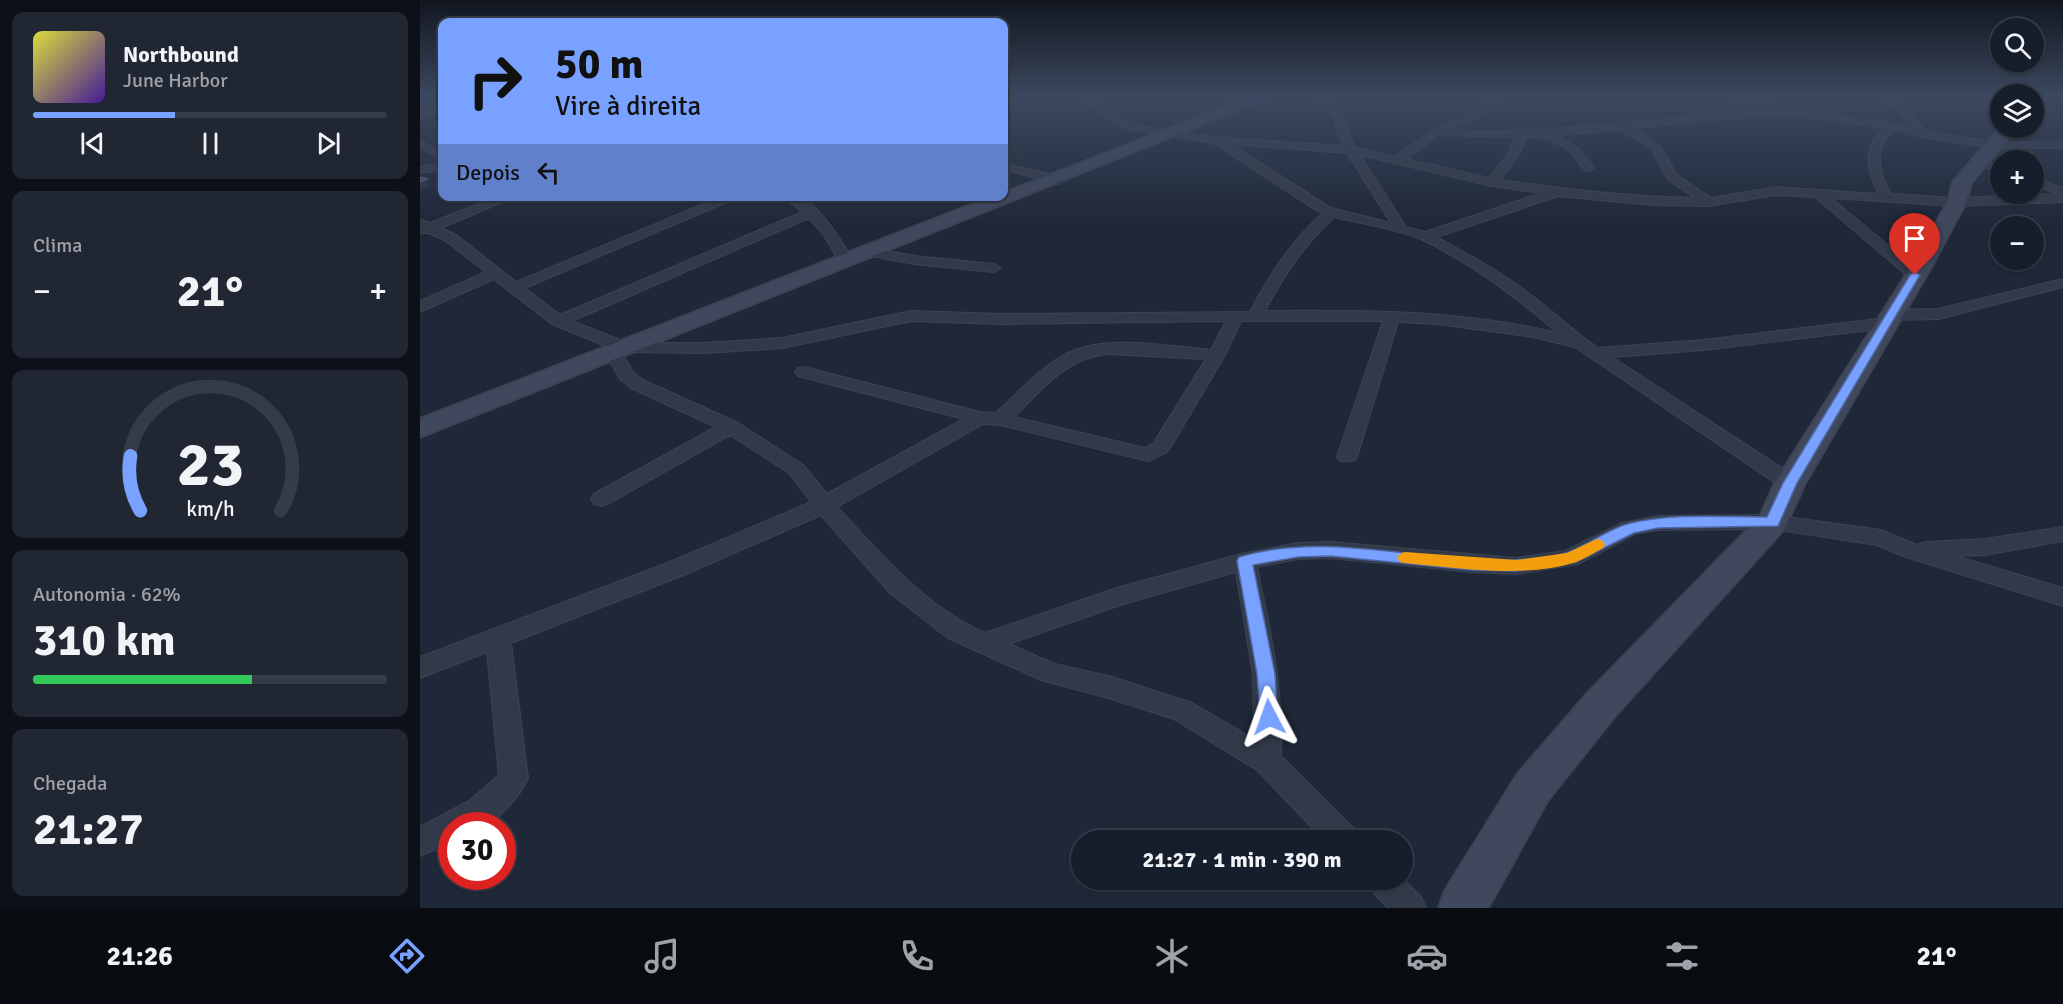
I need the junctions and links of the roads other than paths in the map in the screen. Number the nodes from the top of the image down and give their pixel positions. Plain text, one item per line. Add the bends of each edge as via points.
1 (1162, 137) edge
2 (1196, 137) edge
3 (1346, 137) edge
4 (1429, 137) edge
5 (1522, 137) edge
6 (1555, 137) edge
7 (1641, 137) edge
8 (1879, 137) edge
9 (1933, 137) edge
10 (2000, 138) edge
11 (1216, 140) junction
12 (420, 144) edge
13 (2063, 145) edge
14 (1351, 150) junction
15 (438, 154) edge
16 (1986, 154) junction
17 (1990, 158) edge
18 (1399, 159) junction
19 (438, 167) edge
20 (1008, 168) edge
21 (1588, 168) dead end
22 (420, 170) edge
23 (1059, 180) junction
24 (1492, 182) junction
25 (2044, 185) edge
26 (1558, 192) junction
27 (2063, 192) edge
28 (1819, 194) junction
29 (1888, 198) junction
30 (2063, 198) edge
31 (1008, 199) edge
32 (497, 201) edge
33 (723, 201) edge
34 (795, 201) edge
35 (1004, 201) edge
36 (1709, 202) junction
37 (1957, 202) junction
38 (811, 213) junction
39 (1331, 213) junction
40 (424, 228) edge
41 (1401, 229) junction
42 (1426, 236) junction
43 (870, 252) junction
44 (846, 261) junction
45 (994, 268) dead end
46 (495, 273) junction
47 (1915, 275) junction
48 (2063, 283) edge
49 (516, 287) junction
50 (420, 307) edge
51 (1236, 316) junction
52 (1255, 316) junction
53 (1392, 316) junction
54 (1889, 319) junction
55 (558, 321) junction
56 (1587, 348) junction
57 (620, 351) junction
58 (1217, 355) junction
59 (804, 372) dead end
60 (990, 419) junction
61 (731, 427) junction
62 (420, 429) edge
63 (1347, 457) dead end
64 (1790, 483) junction
65 (602, 499) dead end
66 (824, 505) junction
67 (1773, 522) junction
68 (2063, 534) edge
69 (1911, 551) junction
70 (1245, 561) junction
71 (2063, 597) edge
72 (498, 638) junction
73 (983, 643) junction
74 (420, 668) edge
75 (1268, 761) junction
76 (479, 812) edge
77 (1334, 830) edge
78 (438, 833) edge
79 (420, 842) edge
80 (1393, 890) edge
81 (1410, 908) edge
82 (1462, 908) edge

1 - 23 street
2 - 11 street
3 - 14 street
4 - 18 street
5 - 24 street
6 - 21 street via 1575,151
7 - 36 street via 1659,152 1672,177
8 - 29 street via 1873,150 1875,174
9 - 16 street
10 - 16 street
11 - 14 street
11 - 39 street
12 - 15 street
13 - 16 street
14 - 18 street
14 - 41 street
16 - 17 street
16 - 37 street via 1962,182
18 - 24 street
19 - 22 street
20 - 23 street
23 - 31 street
24 - 26 street
25 - 27 street
26 - 36 street
26 - 42 street
28 - 29 street
28 - 36 street via 1758,192
28 - 47 street
29 - 37 street
30 - 37 street
32 - 40 street
33 - 49 street
34 - 38 street
35 - 43 street
37 - 47 street
38 - 44 street via 835,238
38 - 55 street
39 - 41 street
39 - 52 street via 1317,225 1271,285
40 - 46 street via 451,238
41 - 42 street
42 - 56 street via 1526,298
43 - 44 street
43 - 45 street
44 - 57 street
46 - 49 street
46 - 50 street
47 - 54 street
48 - 54 street via 1938,314
49 - 55 street
51 - 52 street
51 - 57 street via 911,316 782,343
51 - 58 street
52 - 53 street
53 - 56 street via 1500,326
53 - 63 street
54 - 56 street via 1768,338 1640,351
54 - 64 street
55 - 57 street
56 - 64 street
57 - 61 street via 626,375 637,384
57 - 62 street
58 - 60 street via 1084,352
58 - 60 street via 1154,453 1143,454
59 - 60 street
60 - 66 street
61 - 65 street
61 - 66 street via 796,469
64 - 67 street
66 - 72 street via 678,568
66 - 73 street via 898,587 957,631
67 - 69 street via 1881,538
67 - 70 street via 1658,523 1630,528 1570,558 1516,566 1330,550 1298,551
67 - 82 street via 1600,706 1532,788
68 - 69 street via 1985,547
69 - 71 street
70 - 73 street via 1117,597
70 - 75 street via 1266,674
72 - 74 street
72 - 76 street via 514,778 502,794
73 - 75 street via 1050,673 1183,711
75 - 77 street
78 - 79 street
80 - 81 street

